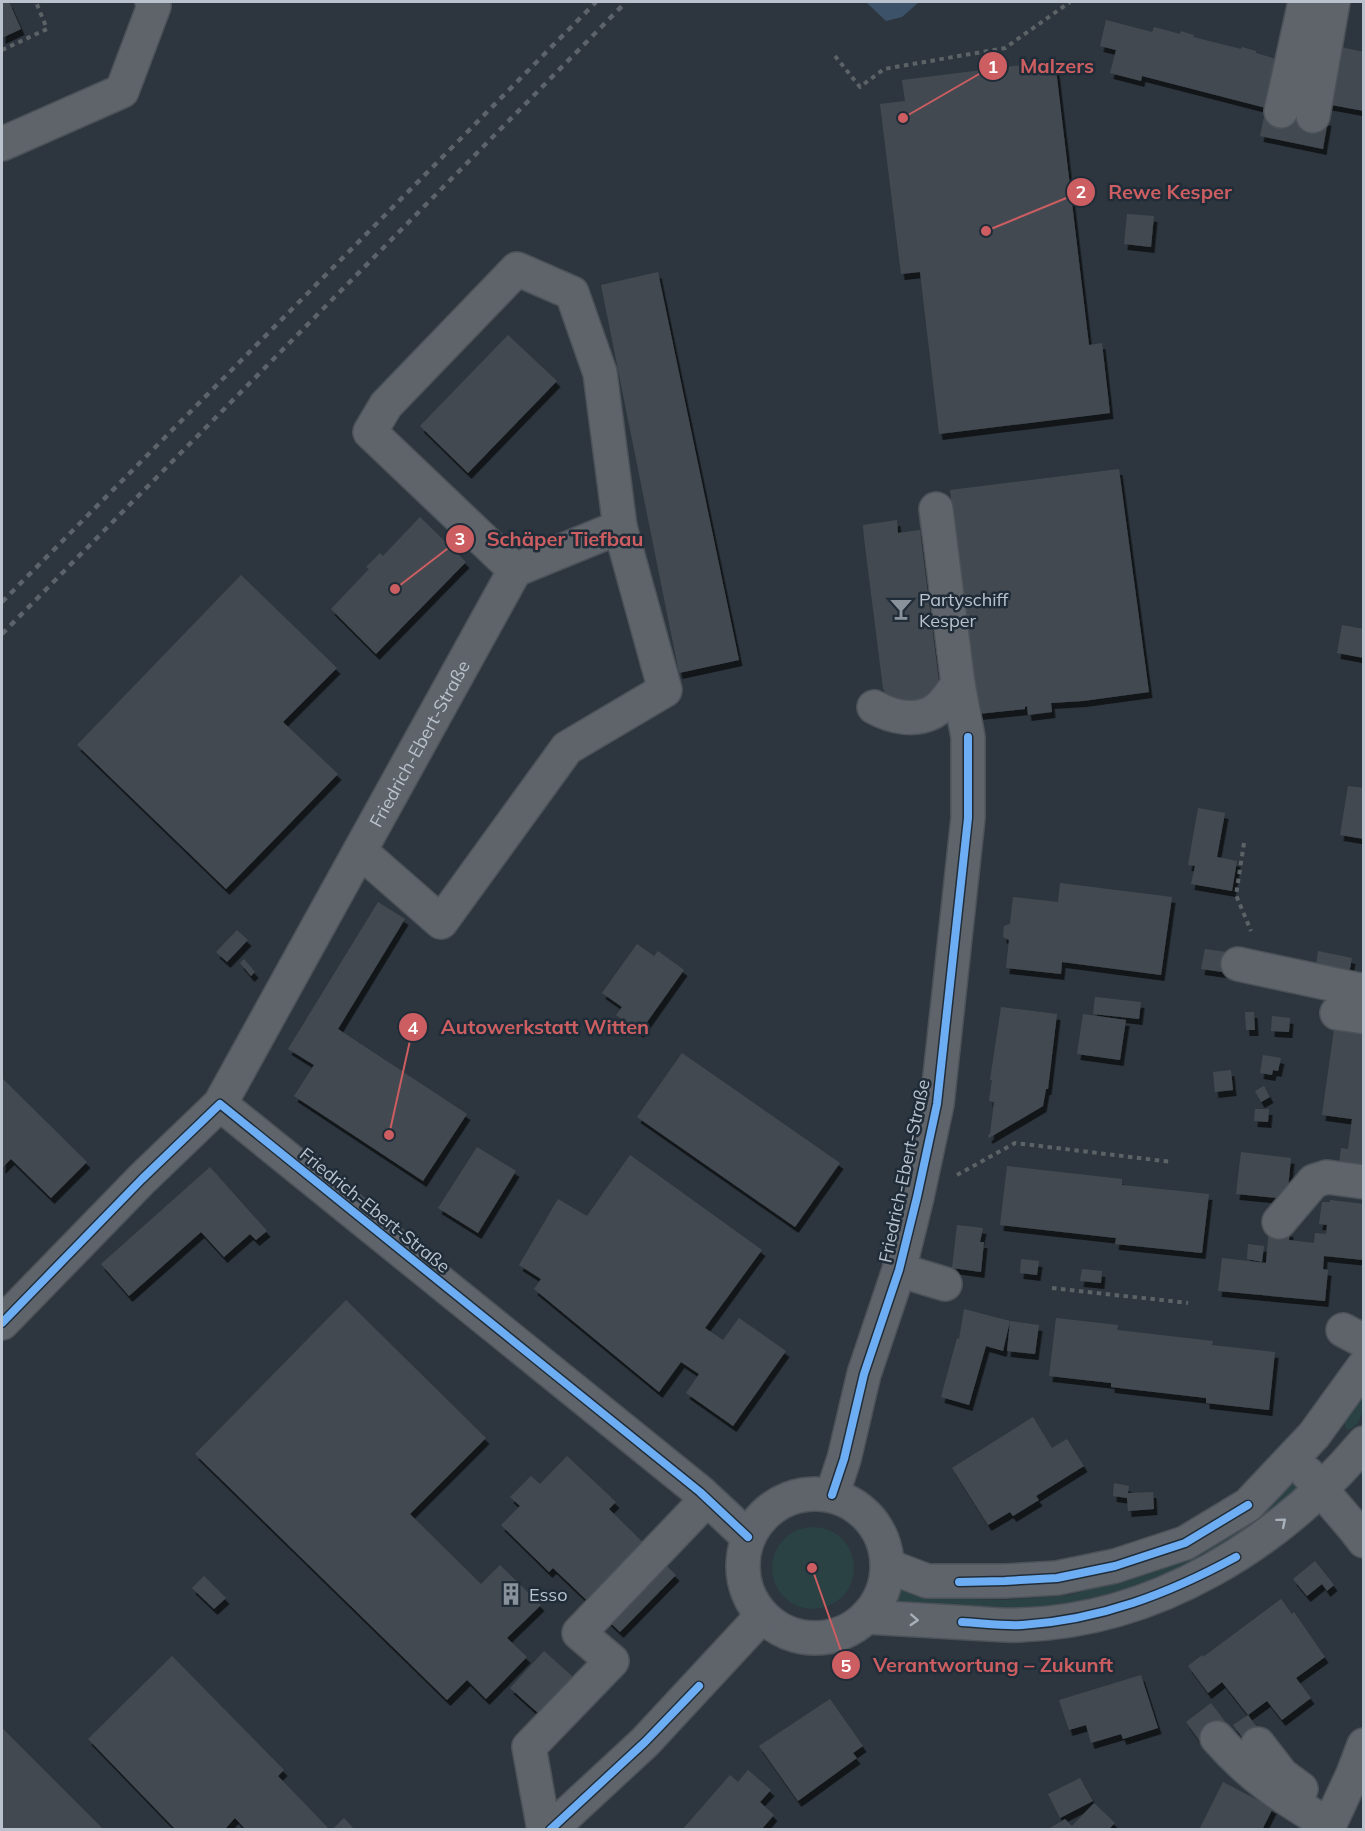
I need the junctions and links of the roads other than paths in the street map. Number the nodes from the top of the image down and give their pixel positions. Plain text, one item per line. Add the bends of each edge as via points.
1 (152, 2) edge
2 (1305, 2) edge
3 (1332, 2) edge
4 (2, 144) edge
5 (936, 509) dead end
6 (620, 527) junction
7 (515, 570) junction
8 (958, 684) junction
9 (874, 707) dead end
10 (909, 718) junction
11 (968, 776) junction
12 (360, 851) junction
13 (1253, 968) road end
14 (1358, 1000) edge
15 (220, 1104) junction
16 (1364, 1182) edge
17 (1280, 1222) dead end
18 (898, 1270) junction
19 (945, 1284) dead end
20 (2, 1323) edge
21 (1364, 1366) edge
22 (1304, 1447) junction
23 (1358, 1460) edge
24 (1322, 1489) junction
25 (832, 1495) junction
26 (706, 1499) junction
27 (748, 1537) junction
28 (1364, 1541) edge
29 (888, 1566) junction
30 (762, 1616) junction
31 (866, 1617) junction
32 (1217, 1737) dead end
33 (1258, 1744) dead end
34 (1364, 1745) edge
35 (1331, 1821) edge
36 (544, 1830) edge
37 (550, 1830) edge

1 - 4 street via 154,6 122,91
2 - 3 street via 1297,114
5 - 8 street, Friedrich-Ebert-Straße
6 - 7 street
6 - 7 street via 600,374 572,293 517,269 386,405 370,432
6 - 12 street via 665,690 567,748 441,922
7 - 12 street, Friedrich-Ebert-Straße
8 - 10 street via 933,712
8 - 11 street, Friedrich-Ebert-Straße via 975,737
9 - 10 street via 886,714
10 - 11 street via 941,733 956,750
11 - 18 street, Friedrich-Ebert-Straße via 974,818 937,1104
12 - 15 street, Friedrich-Ebert-Straße
13 - 14 street
15 - 20 street, Friedrich-Ebert-Straße
15 - 26 street, Friedrich-Ebert-Straße
16 - 17 street via 1327,1177 1314,1181
18 - 19 street
18 - 25 street, Friedrich-Ebert-Straße via 864,1374
21 - 22 street
22 - 23 street
22 - 24 street
22 - 29 street via 1248,1505 1185,1543 1115,1566 1057,1578 1005,1581 927,1581
23 - 24 street
24 - 28 street
31 -> 24 street via 1020,1625 1085,1617 1127,1606 1166,1592 1236,1557
25 - 27 street via 792,1497 774,1506
25 - 29 street via 854,1505 872,1521 884,1542
26 - 27 street, Friedrich-Ebert-Straße
26 - 36 street via 579,1634 612,1662 529,1748
27 - 30 street via 742,1558 743,1579
29 - 31 street via 885,1585
30 - 31 street via 781,1630 802,1637 825,1637 847,1631
30 - 37 street via 645,1742
32 - 35 street via 1249,1772 1279,1795
33 - 35 street via 1282,1775
34 - 35 street

